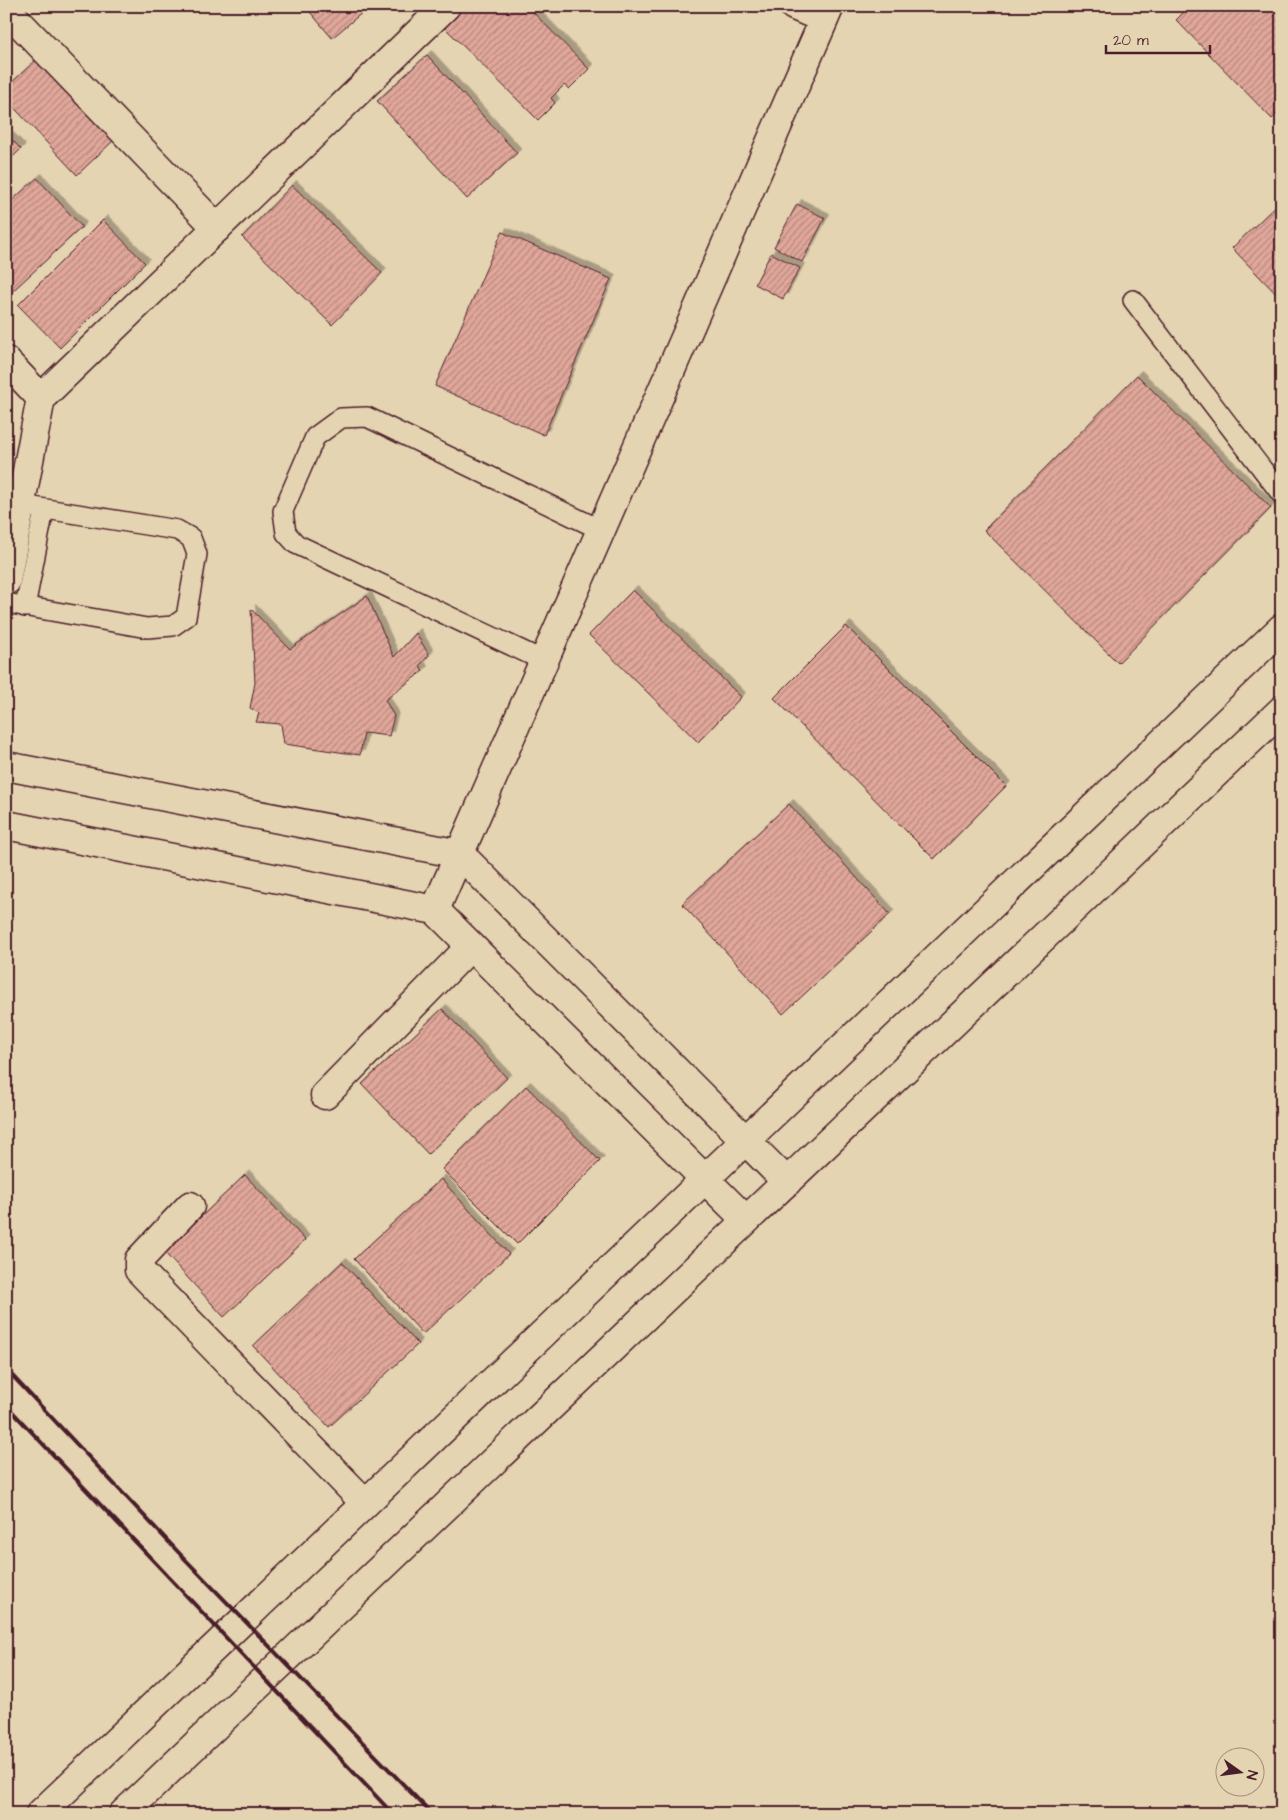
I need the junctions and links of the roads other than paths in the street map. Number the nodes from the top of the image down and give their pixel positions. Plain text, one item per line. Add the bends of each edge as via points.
1 (446, 6) edge
2 (794, 6) edge
3 (6, 10) edge
4 (827, 13) edge
5 (217, 228) junction
6 (1133, 300) dead end
7 (6, 361) edge
8 (41, 398) junction
9 (1282, 495) edge
10 (32, 507) junction
11 (602, 530) junction
12 (6, 581) edge
13 (6, 603) edge
14 (25, 607) junction
15 (1282, 628) edge
16 (544, 661) junction
17 (1282, 710) edge
18 (6, 766) edge
19 (6, 825) edge
20 (460, 854) junction
21 (436, 910) junction
22 (471, 946) junction
23 (325, 1095) dead end
24 (745, 1140) junction
25 (705, 1178) junction
26 (787, 1182) junction
27 (190, 1206) dead end
28 (746, 1220) junction
29 (365, 1503) junction
30 (40, 1814) edge
31 (123, 1814) edge

1 - 5 street
2 - 4 street
3 - 5 street
4 - 11 street
5 - 8 street
6 - 9 lane
7 - 8 street
8 - 10 street
10 - 12 street
10 - 14 lane
10 - 14 lane via 177,530 191,538 197,554 186,617 173,626 147,628
11 - 16 street
11 - 16 lane via 367,417 341,418 316,437 283,511 286,533 296,544
13 - 14 lane
15 - 24 street
16 - 20 street
17 - 26 street
18 - 20 street
19 - 21 street
20 - 21 street
20 - 24 street
21 - 22 street
22 - 23 street
22 - 25 street
24 - 25 street
24 - 26 street
25 - 28 street
25 - 29 street
26 - 28 street
27 - 29 street via 139,1260 139,1270
28 - 31 street
29 - 30 street

